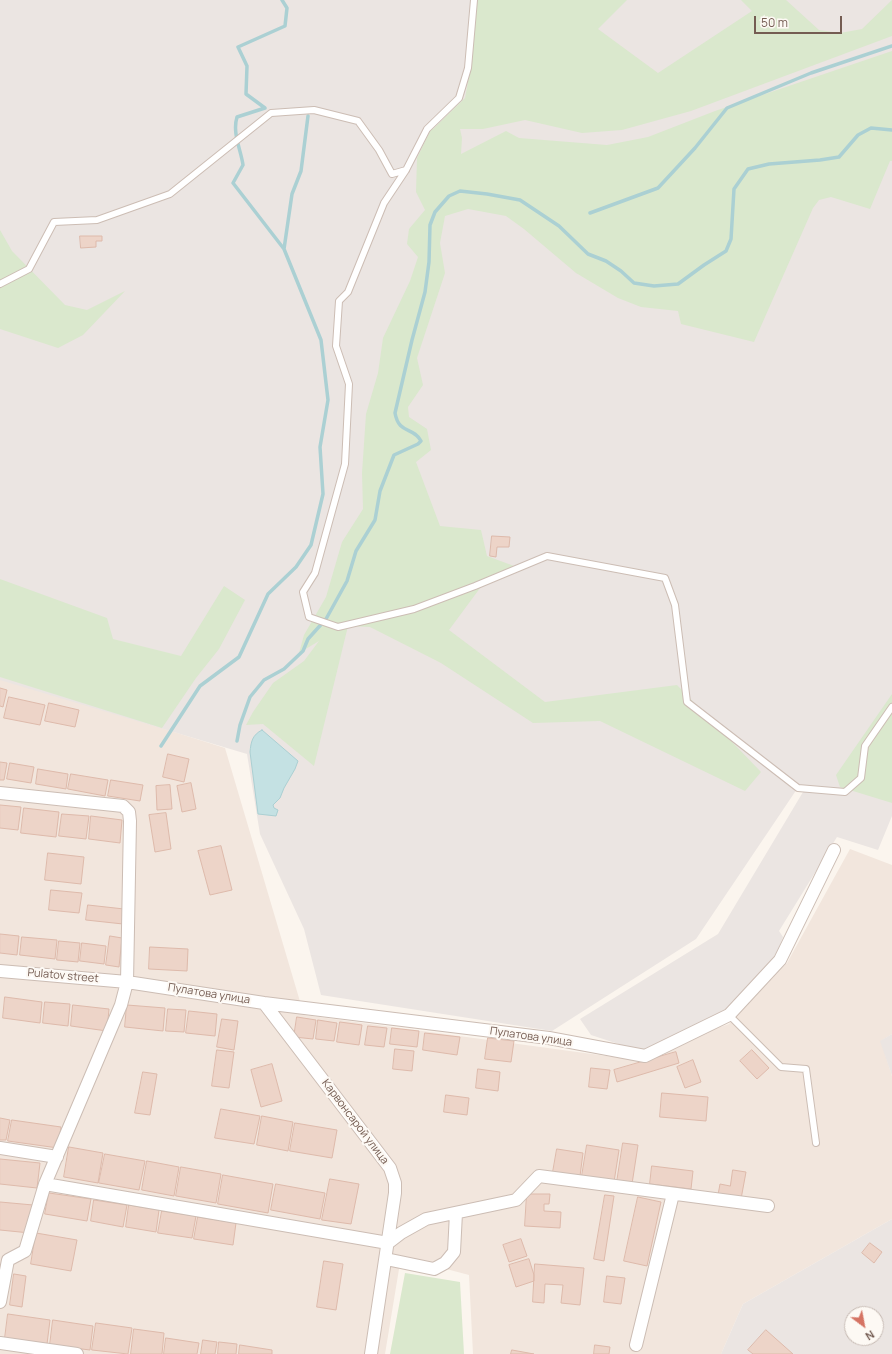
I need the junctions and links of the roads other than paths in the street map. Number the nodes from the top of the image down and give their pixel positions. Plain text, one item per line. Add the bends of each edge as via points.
1 (474, 0) edge
2 (406, 170) junction
3 (0, 284) edge
4 (892, 707) edge
5 (0, 793) edge
6 (834, 850) dead end
7 (0, 971) edge
8 (127, 982) junction
9 (264, 1003) junction
10 (729, 1015) junction
11 (816, 1143) dead end
12 (0, 1148) edge
13 (57, 1156) junction
14 (45, 1184) junction
15 (673, 1194) junction
16 (768, 1206) dead end
17 (456, 1213) junction
18 (388, 1242) junction
19 (386, 1259) junction
20 (0, 1302) edge
21 (0, 1343) edge
22 (636, 1345) dead end
23 (77, 1354) edge
24 (371, 1354) edge

1 - 2 lane via 468,68 459,98 427,129
2 - 3 lane via 392,174 379,150 358,121 314,110 271,113 170,194 97,220 54,222 29,269
2 - 4 lane via 384,203 348,292 339,301 336,346 349,384 345,464 315,573 303,592 309,617 338,627 414,609 547,556 665,578 675,605 687,702 798,788 845,792 861,778 865,746
5 - 8 street via 123,806 129,812
6 - 10 street, Пулатова улица via 780,960
7 - 8 street, Pulatov street
8 - 9 street, Пулатова улица
8 - 13 street via 121,1005
9 - 10 street, Пулатова улица via 549,1038 645,1056
9 - 18 street, Карвонсарой улица via 390,1168 395,1193
10 - 11 lane via 781,1068 806,1069
12 - 13 street
13 - 14 street
14 - 18 street
14 - 20 street via 25,1251 8,1260
15 - 16 street
15 - 17 street via 539,1176 516,1200
15 - 22 street
17 - 18 street via 426,1219
17 - 19 street via 454,1252 445,1263 434,1269
18 - 19 street, Карвонсарой улица
19 - 24 street, Карвонсарой улица
21 - 23 street

